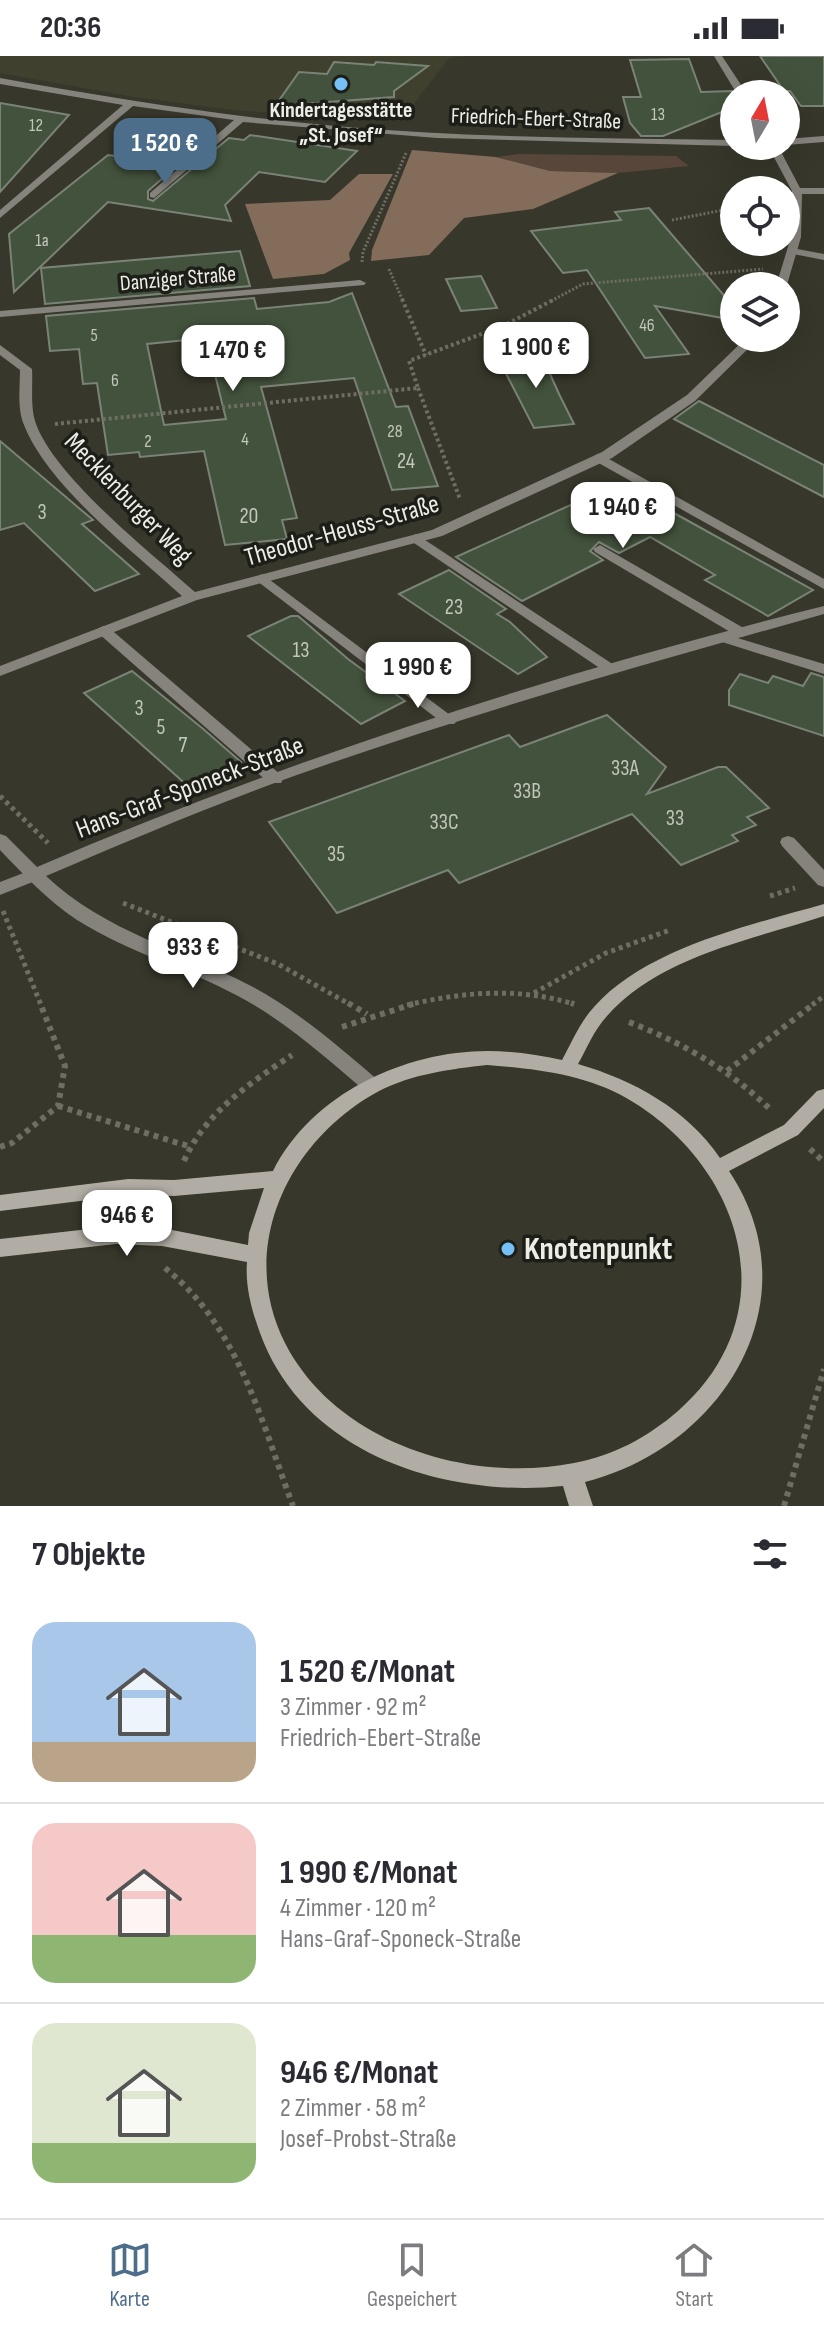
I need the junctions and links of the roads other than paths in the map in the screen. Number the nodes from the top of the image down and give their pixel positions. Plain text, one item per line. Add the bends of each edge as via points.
1 (718, 56) edge
2 (733, 80) edge
3 (0, 81) edge
4 (131, 103) junction
5 (242, 118) junction
6 (824, 139) edge
7 (800, 141) edge
8 (720, 143) edge
9 (800, 191) edge
10 (824, 191) edge
11 (154, 195) dead end
12 (0, 215) edge
13 (800, 252) edge
14 (824, 257) edge
15 (360, 283) road end
16 (0, 314) edge
17 (0, 349) edge
18 (739, 352) edge
19 (600, 458) junction
20 (416, 538) junction
21 (600, 549) dead end
22 (262, 578) junction
23 (824, 585) edge
24 (192, 597) junction
25 (824, 610) edge
26 (103, 630) junction
27 (742, 633) junction
28 (724, 638) junction
29 (824, 669) edge
30 (612, 670) junction
31 (0, 671) edge
32 (449, 721) junction
33 (275, 779) junction
34 (0, 840) edge
35 (788, 842) dead end
36 (34, 875) junction
37 (824, 881) edge
38 (0, 889) edge
39 (824, 910) edge
40 (567, 1067) junction
41 (372, 1086) junction
42 (824, 1096) edge
43 (718, 1168) junction
44 (275, 1179) junction
45 (0, 1203) edge
46 (0, 1248) edge
47 (255, 1255) junction
48 (571, 1475) junction
49 (581, 1506) edge

1 - 2 street
3 - 4 street, Friedrich-Ebert-Straße
4 - 5 street, Friedrich-Ebert-Straße
4 - 12 street
5 - 8 street, Friedrich-Ebert-Straße via 414,134
5 - 11 street
6 - 7 street
9 - 10 street
13 - 14 street
15 - 16 street, Danziger Straße
17 - 24 street, Mecklenburger Weg via 26,369 30,424 55,466
18 - 19 street, Theodor-Heuss-Straße via 691,398
19 - 20 street, Theodor-Heuss-Straße
19 - 23 street
20 - 22 street, Theodor-Heuss-Straße
20 - 30 street
21 - 27 street
22 - 24 street, Theodor-Heuss-Straße
22 - 32 street
24 - 26 street, Theodor-Heuss-Straße
25 - 27 street, Hans-Graf-Sponeck-Straße
26 - 31 street, Theodor-Heuss-Straße
26 - 33 street
27 - 28 street, Hans-Graf-Sponeck-Straße
28 - 29 street
28 - 30 street, Hans-Graf-Sponeck-Straße
30 - 32 street, Hans-Graf-Sponeck-Straße
32 - 33 street, Hans-Graf-Sponeck-Straße
33 - 36 street, Hans-Graf-Sponeck-Straße
34 - 36 street
35 - 37 street
36 - 38 street, Hans-Graf-Sponeck-Straße
36 - 41 street via 81,914 266,1003
39 - 40 main road via 673,961 641,977 599,1011
40 - 41 main road via 487,1058 408,1071
40 - 43 main road via 603,1078 657,1108 695,1139
41 - 44 main road via 333,1111 300,1142
42 - 43 main road via 791,1130
43 - 48 main road via 737,1200 754,1273 739,1348 720,1383 658,1441
44 - 45 main road via 128,1187
44 - 47 main road via 261,1215
46 - 47 main road via 116,1235 162,1237
47 - 48 main road via 260,1302 277,1348 306,1390 346,1427 396,1455 453,1474 512,1480
48 - 49 main road

